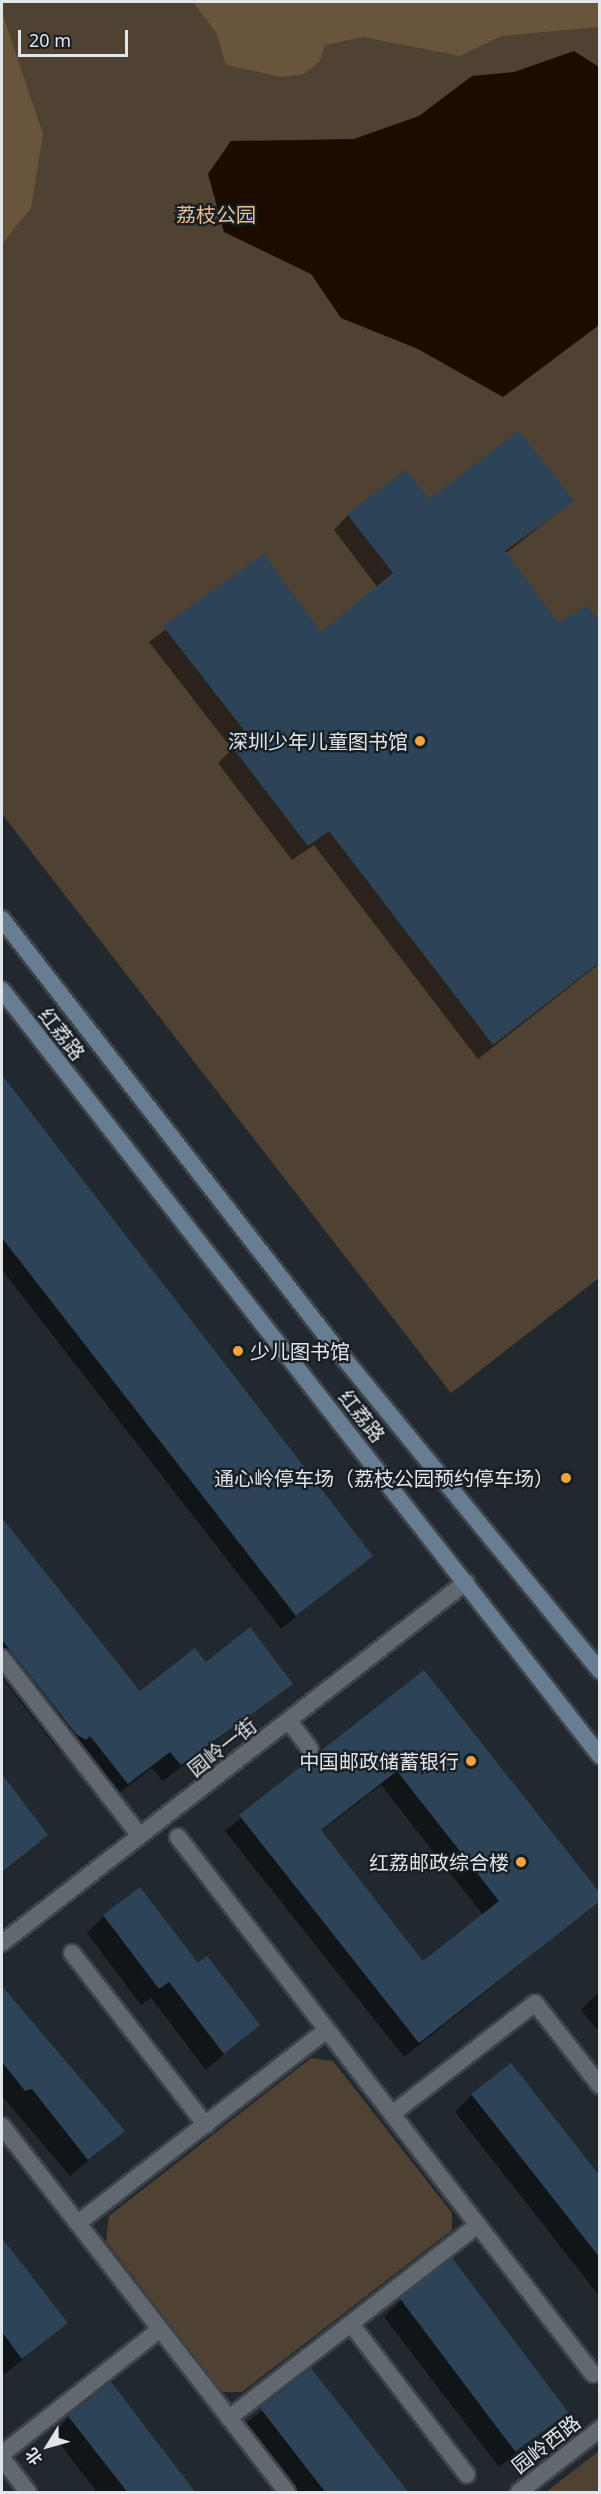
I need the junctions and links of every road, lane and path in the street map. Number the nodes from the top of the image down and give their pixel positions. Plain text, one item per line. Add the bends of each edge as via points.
1 (2, 919) edge
2 (2, 990) edge
3 (466, 1582) junction
4 (2, 1658) edge
5 (600, 1671) edge
6 (290, 1721) junction
7 (310, 1749) dead end
8 (600, 1756) edge
9 (140, 1836) junction
10 (178, 1837) dead end
11 (2, 1943) edge
12 (72, 1953) dead end
13 (327, 2030) junction
14 (600, 2086) edge
15 (392, 2114) junction
16 (206, 2125) junction
17 (2, 2126) edge
18 (78, 2223) junction
19 (478, 2225) junction
20 (351, 2324) junction
21 (160, 2329) junction
22 (593, 2373) dead end
23 (229, 2418) junction
24 (600, 2429) edge
25 (2, 2454) edge
26 (2, 2458) edge
27 (467, 2475) dead end
28 (28, 2493) edge
29 (287, 2493) edge
30 (519, 2493) edge

1 - 5 main road, 红荔路 via 334,1346
2 - 3 main road, 红荔路
3 - 6 street, 园岭一街
3 - 8 main road, 红荔路
4 - 9 street
6 - 7 street
6 - 9 street, 园岭一街
9 - 11 street, 园岭一街
10 - 13 street
12 - 16 street
13 - 15 street
13 - 16 street
14 - 15 street via 535,2003
15 - 19 street
16 - 18 street
17 - 18 street
18 - 21 street
19 - 20 street
19 - 22 street
20 - 23 street
20 - 27 street
21 - 23 street
21 - 25 street
23 - 29 street
24 - 30 street, 园岭西路
26 - 28 street

